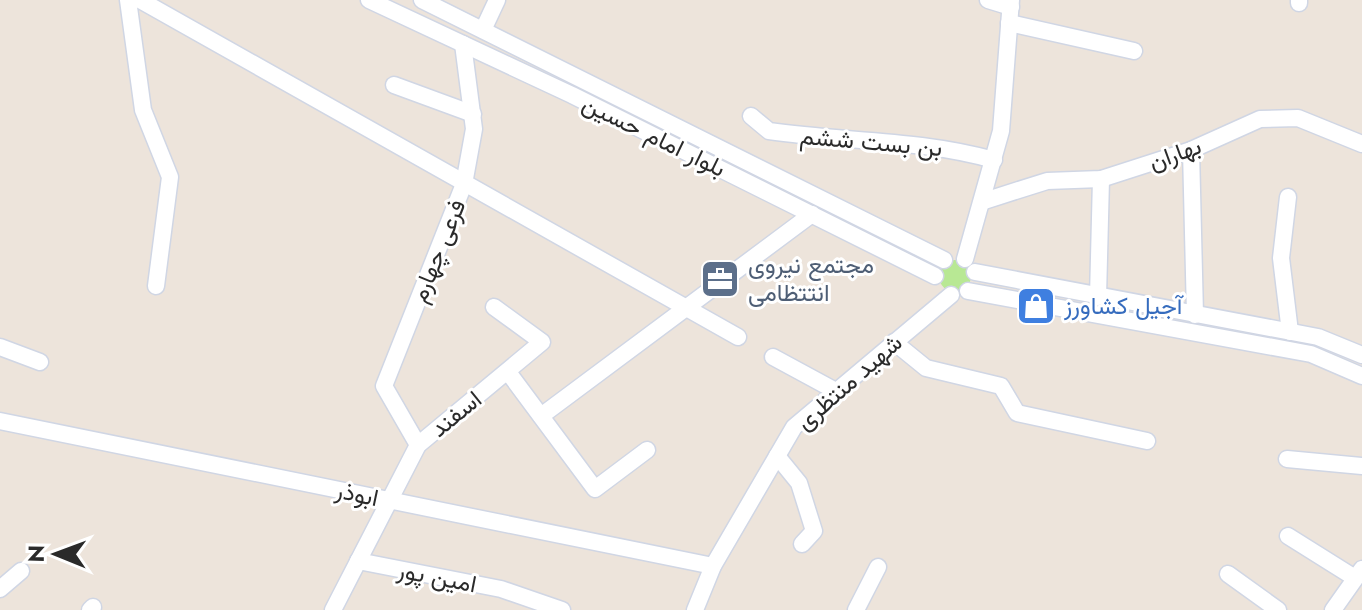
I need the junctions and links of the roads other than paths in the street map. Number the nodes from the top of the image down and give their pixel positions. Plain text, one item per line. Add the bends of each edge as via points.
1 (128, 0) edge
2 (140, 0) edge
3 (369, 0) edge
4 (422, 0) edge
5 (988, 0) edge
6 (492, 4) edge
7 (1010, 10) edge
8 (483, 30) junction
9 (463, 44) junction
10 (1134, 51) dead end
11 (394, 85) dead end
12 (473, 114) junction
13 (751, 116) dead end
14 (1362, 144) edge
15 (1191, 150) junction
16 (994, 160) junction
17 (1101, 179) junction
18 (464, 184) junction
19 (1288, 197) dead end
20 (984, 201) junction
21 (812, 214) junction
22 (944, 260) junction
23 (970, 265) junction
24 (935, 276) junction
25 (156, 286) dead end
26 (959, 293) junction
27 (1098, 297) junction
28 (494, 307) dead end
29 (686, 308) junction
30 (1195, 315) junction
31 (1290, 332) junction
32 (738, 337) dead end
33 (894, 342) junction
34 (0, 347) edge
35 (1362, 355) edge
36 (773, 357) dead end
37 (40, 362) dead end
38 (508, 372) junction
39 (1362, 376) edge
40 (834, 390) junction
41 (541, 416) junction
42 (0, 421) edge
43 (1147, 441) dead end
44 (418, 445) junction
45 (647, 450) dead end
46 (777, 456) junction
47 (1287, 459) dead end
48 (1362, 466) edge
49 (389, 500) junction
50 (1288, 536) dead end
51 (802, 544) dead end
52 (358, 561) junction
53 (713, 566) junction
54 (878, 567) dead end
55 (21, 571) dead end
56 (1228, 574) dead end
57 (1359, 574) edge
58 (0, 589) edge
59 (1337, 609) edge
60 (333, 610) edge
61 (562, 610) edge
62 (695, 610) edge
63 (856, 610) edge
64 (1278, 610) edge

1 - 25 street via 143,110 170,177
2 - 18 street
3 - 9 street, بلوار امام حسین
4 - 8 street, بلوار امام حسین
5 - 7 street
6 - 8 street
7 - 10 street
7 - 16 street
8 - 22 street, بلوار امام حسین
9 - 12 street, فرعی چهارم
9 - 21 street, بلوار امام حسین
11 - 12 street
12 - 18 street, فرعی چهارم
13 - 16 street, بن بست ششم via 769,131 906,142
14 - 15 street, بهاران via 1298,118 1260,119
15 - 17 street, بهاران
15 - 30 street
16 - 20 street
17 - 20 street, بهاران via 1047,181
17 - 27 street
18 - 29 street
18 - 44 street, فرعی چهارم via 384,386
19 - 31 street via 1281,258
20 - 23 street
21 - 24 street, بلوار امام حسین
21 - 29 street
22 - 23 street via 954,256
22 - 24 street
23 - 26 street via 974,283
23 - 27 street
24 - 26 street via 940,288
26 - 33 street, شهید منتظری
26 - 39 street via 1311,354
27 - 30 street
28 - 38 street, اسفند via 542,342
29 - 32 street
29 - 41 street
30 - 31 street
31 - 35 street
33 - 40 street, شهید منتظری
33 - 43 street via 926,368 1001,386 1017,413
34 - 37 street
36 - 40 street
38 - 41 street
38 - 44 street, اسفند
40 - 46 street, شهید منتظری via 794,427
41 - 45 street via 595,489
42 - 49 street, ابوذر
44 - 49 street, اسفند
46 - 51 street via 799,483 814,531
46 - 53 street, شهید منتظری
47 - 48 street
49 - 52 street, اسفند
49 - 53 street, ابوذر
50 - 57 street
52 - 60 street, اسفند
52 - 61 street, امین پور via 501,589
53 - 62 street, شهید منتظری
54 - 63 street
55 - 58 street
56 - 64 street
57 - 59 street

